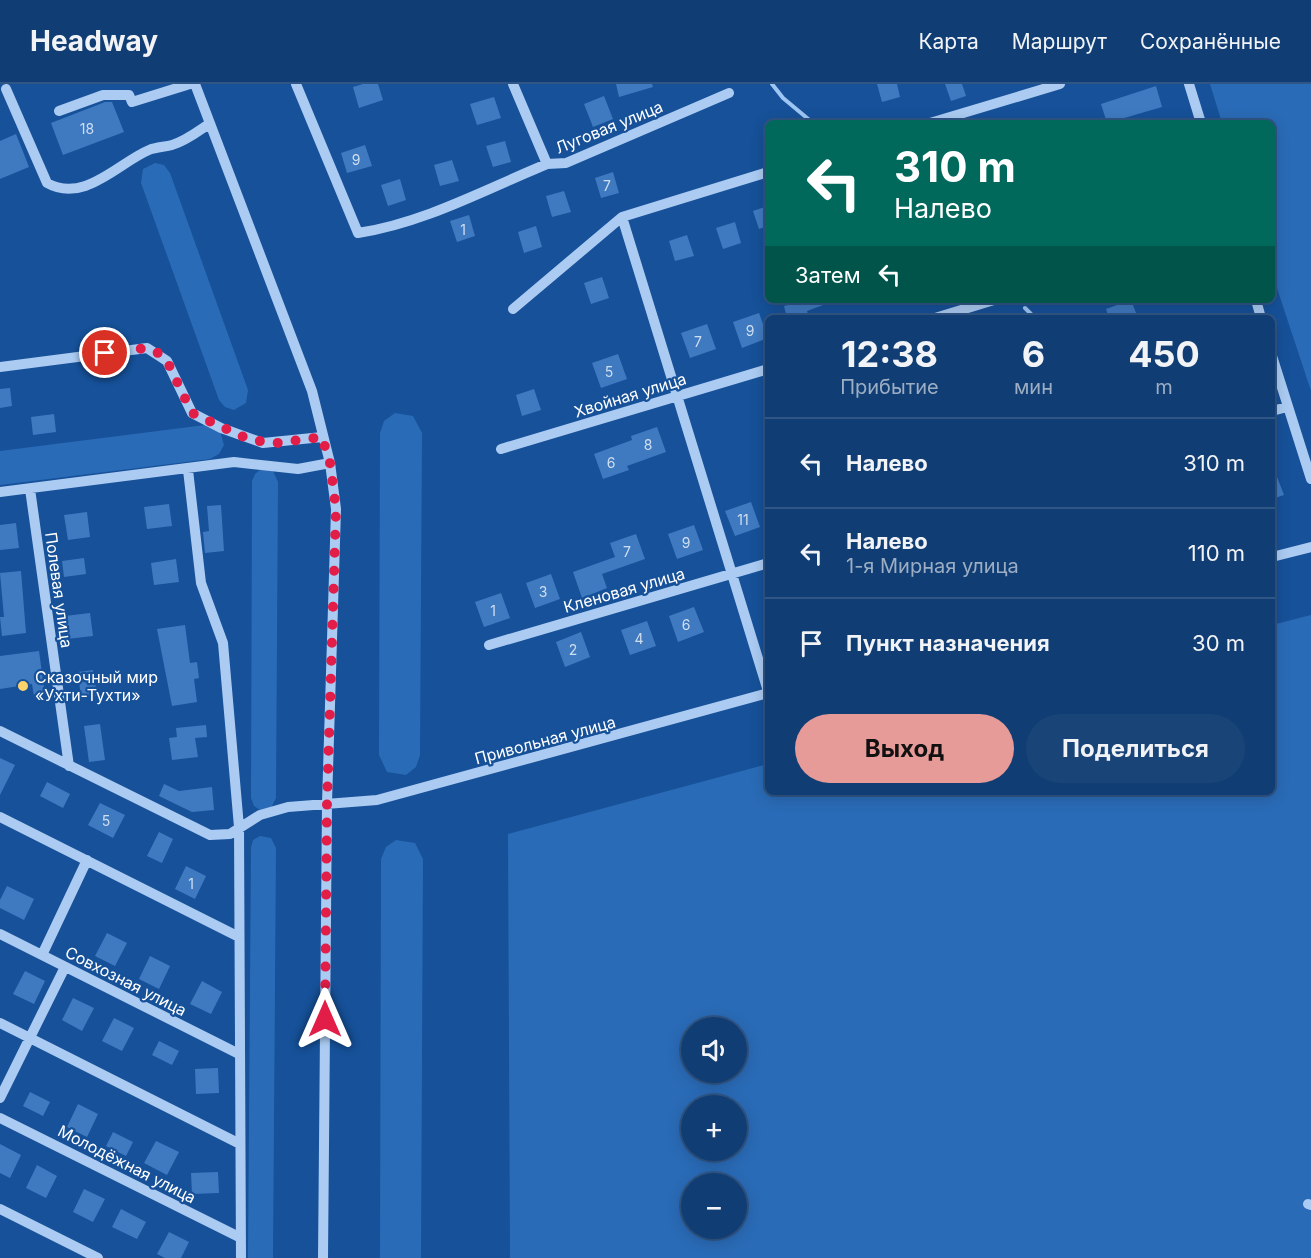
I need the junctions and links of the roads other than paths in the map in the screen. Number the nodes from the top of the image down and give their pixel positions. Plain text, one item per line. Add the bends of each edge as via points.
1 (190, 84) edge
2 (195, 84) edge
3 (296, 84) edge
4 (513, 84) edge
5 (1060, 84) edge
6 (1189, 84) edge
7 (6, 89) dead end
8 (729, 93) dead end
9 (59, 111) dead end
10 (940, 120) edge
11 (1200, 120) edge
12 (209, 124) junction
13 (547, 164) junction
14 (765, 173) edge
15 (621, 217) junction
16 (984, 303) edge
17 (513, 309) dead end
18 (945, 315) edge
19 (1275, 366) edge
20 (0, 367) edge
21 (765, 370) edge
22 (676, 397) junction
23 (1287, 407) junction
24 (1275, 410) edge
25 (322, 437) junction
26 (501, 449) dead end
27 (330, 463) junction
28 (188, 470) junction
29 (1311, 479) edge
30 (30, 489) junction
31 (0, 492) edge
32 (1311, 547) edge
33 (1275, 556) edge
34 (765, 564) edge
35 (732, 573) junction
36 (489, 645) dead end
37 (765, 682) edge
38 (765, 693) edge
39 (0, 731) edge
40 (69, 766) junction
41 (327, 803) junction
42 (0, 817) edge
43 (239, 827) junction
44 (87, 860) junction
45 (0, 934) edge
46 (239, 937) junction
47 (42, 956) junction
48 (65, 966) junction
49 (0, 1023) edge
50 (30, 1038) junction
51 (239, 1054) junction
52 (0, 1098) edge
53 (0, 1118) edge
54 (240, 1144) junction
55 (0, 1209) edge
56 (241, 1238) junction
57 (98, 1258) edge
58 (241, 1258) edge
59 (323, 1258) edge

1 - 9 street via 132,102 129,95 103,95
2 - 12 street
3 - 13 street via 358,233 387,229 415,219
4 - 13 street, Луговая улица
5 - 10 street
6 - 11 street
7 - 12 street via 48,183 55,187 93,184 150,149 183,141
8 - 13 street, Луговая улица via 566,164
12 - 25 street via 312,391
14 - 15 street
15 - 17 street
15 - 22 street
16 - 18 street
19 - 23 street
20 - 25 street via 147,348 167,361 192,413 221,429 263,443
21 - 22 street, Хвойная улица
22 - 26 street, Хвойная улица
22 - 35 street
23 - 24 street
23 - 29 street
25 - 27 street
27 - 28 street via 298,469 234,462
27 - 41 street via 336,509
28 - 30 street
28 - 43 street via 201,583 224,643
30 - 31 street
30 - 40 street, Полевая улица
32 - 33 street
34 - 35 street, Кленовая улица
35 - 36 street, Кленовая улица
35 - 37 street
38 - 41 street, Привольная улица via 377,800
39 - 40 street
40 - 43 street via 210,835 230,834
41 - 43 street, Привольная улица via 288,807 260,815
41 - 59 street
42 - 44 street
43 - 46 street
44 - 46 street
44 - 47 street
45 - 47 street, Совхозная улица
46 - 51 street
47 - 48 street, Совхозная улица
48 - 50 street
48 - 51 street, Совхозная улица
49 - 50 street
50 - 52 street
50 - 54 street
51 - 54 street
53 - 56 street, Молодёжная улица
54 - 56 street
55 - 57 street
56 - 58 street

